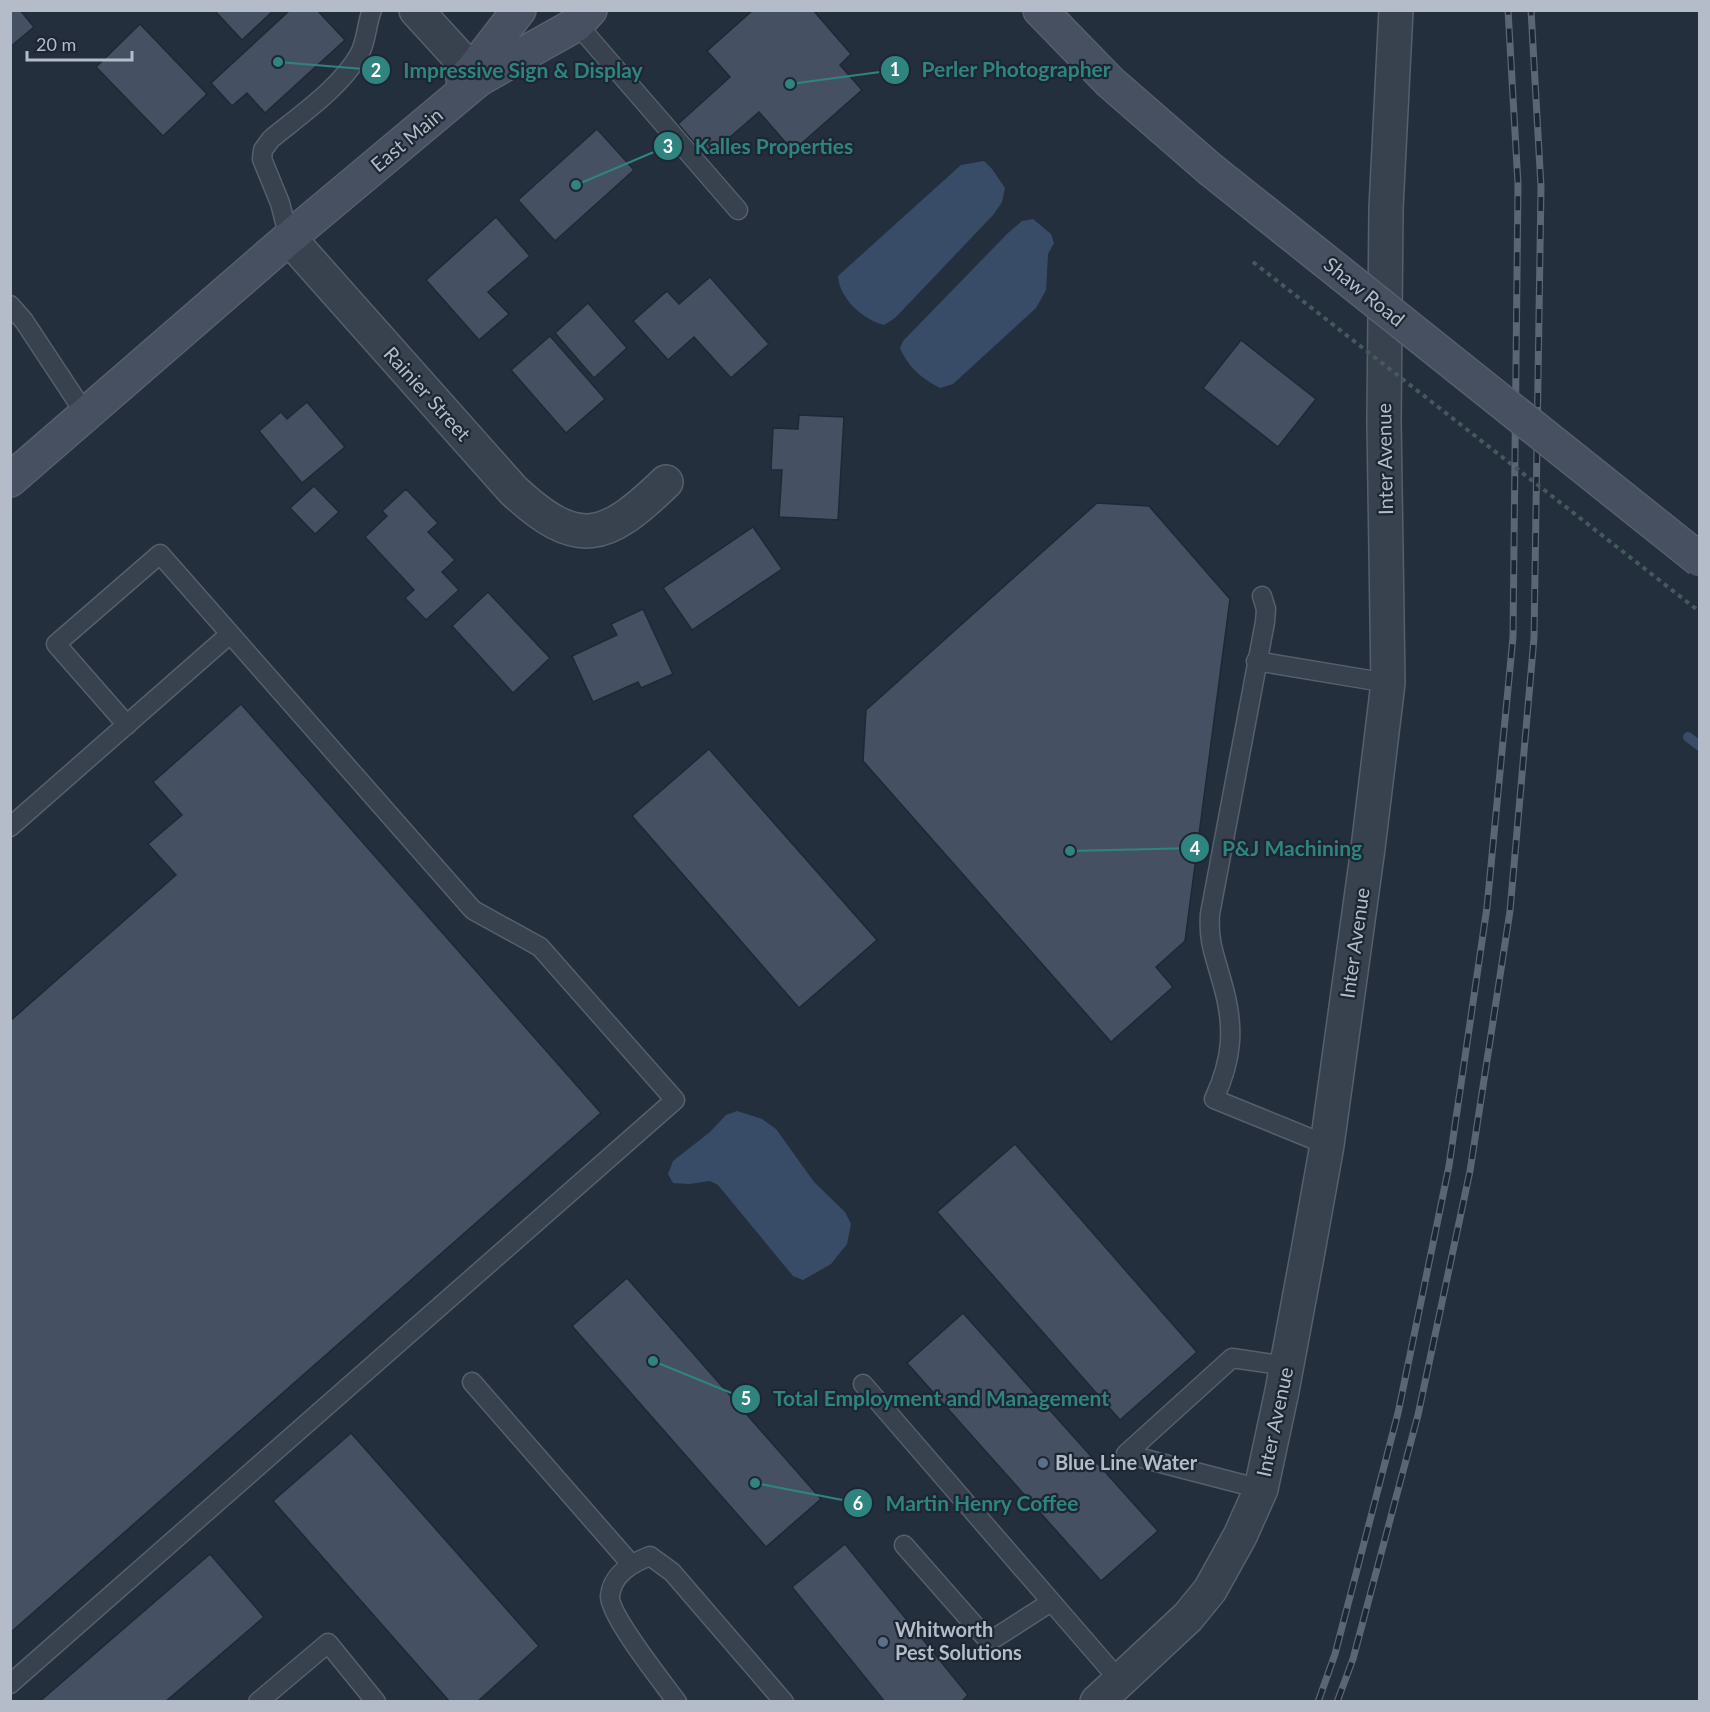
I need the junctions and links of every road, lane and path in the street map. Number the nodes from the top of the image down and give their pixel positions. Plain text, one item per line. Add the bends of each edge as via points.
1 (372, 10) edge
2 (416, 10) edge
3 (519, 10) edge
4 (1040, 10) edge
5 (1396, 10) edge
6 (584, 17) edge
7 (475, 76) junction
8 (738, 210) dead end
9 (289, 238) junction
10 (1253, 262) dead end
11 (10, 305) edge
12 (86, 415) junction
13 (10, 480) edge
14 (666, 482) dead end
15 (1700, 560) edge
16 (1262, 596) dead end
17 (1700, 612) edge
18 (230, 634) junction
19 (1256, 661) junction
20 (1388, 683) junction
21 (127, 725) junction
22 (10, 827) edge
23 (1327, 1145) junction
24 (1287, 1366) junction
25 (472, 1382) dead end
26 (863, 1384) dead end
27 (1261, 1489) junction
28 (904, 1545) dead end
29 (631, 1563) junction
30 (1051, 1602) junction
31 (10, 1684) edge
32 (1108, 1691) edge
33 (258, 1701) edge
34 (376, 1701) edge
35 (677, 1701) edge
36 (784, 1701) edge

1 - 9 lane via 358,56 336,83 263,150 264,165
2 - 7 street
3 - 7 main road, East Main
4 - 15 main road, Shaw Road, bridge via 1110,82 1210,169
5 - 20 street, Inter Avenue via 1386,232
6 - 7 main road, East Main
6 - 8 lane
7 - 9 main road, East Main
9 - 12 main road, East Main
9 - 14 street, Rainier Street via 513,490 546,519 578,530 610,527 628,517
10 - 17 path, bridge
11 - 12 lane
12 - 13 main road, East Main
16 - 19 lane via 1266,609
18 - 21 lane
18 - 21 lane via 159,554 56,644
18 - 31 lane via 473,910 540,947 675,1100
19 - 20 lane
19 - 23 lane via 1210,914 1209,935 1231,1020 1225,1076 1214,1099
20 - 23 street, Inter Avenue
21 - 22 lane
23 - 24 street, Inter Avenue
24 - 27 street, Inter Avenue
24 - 27 lane via 1232,1358 1126,1454
25 - 29 lane
26 - 30 lane
27 - 32 street, Inter Avenue via 1210,1590 1188,1617
28 - 30 lane via 984,1636 995,1638
29 - 35 lane via 614,1581 610,1598 626,1632
29 - 36 lane via 650,1556 672,1572
30 - 32 lane
33 - 34 lane via 328,1644

